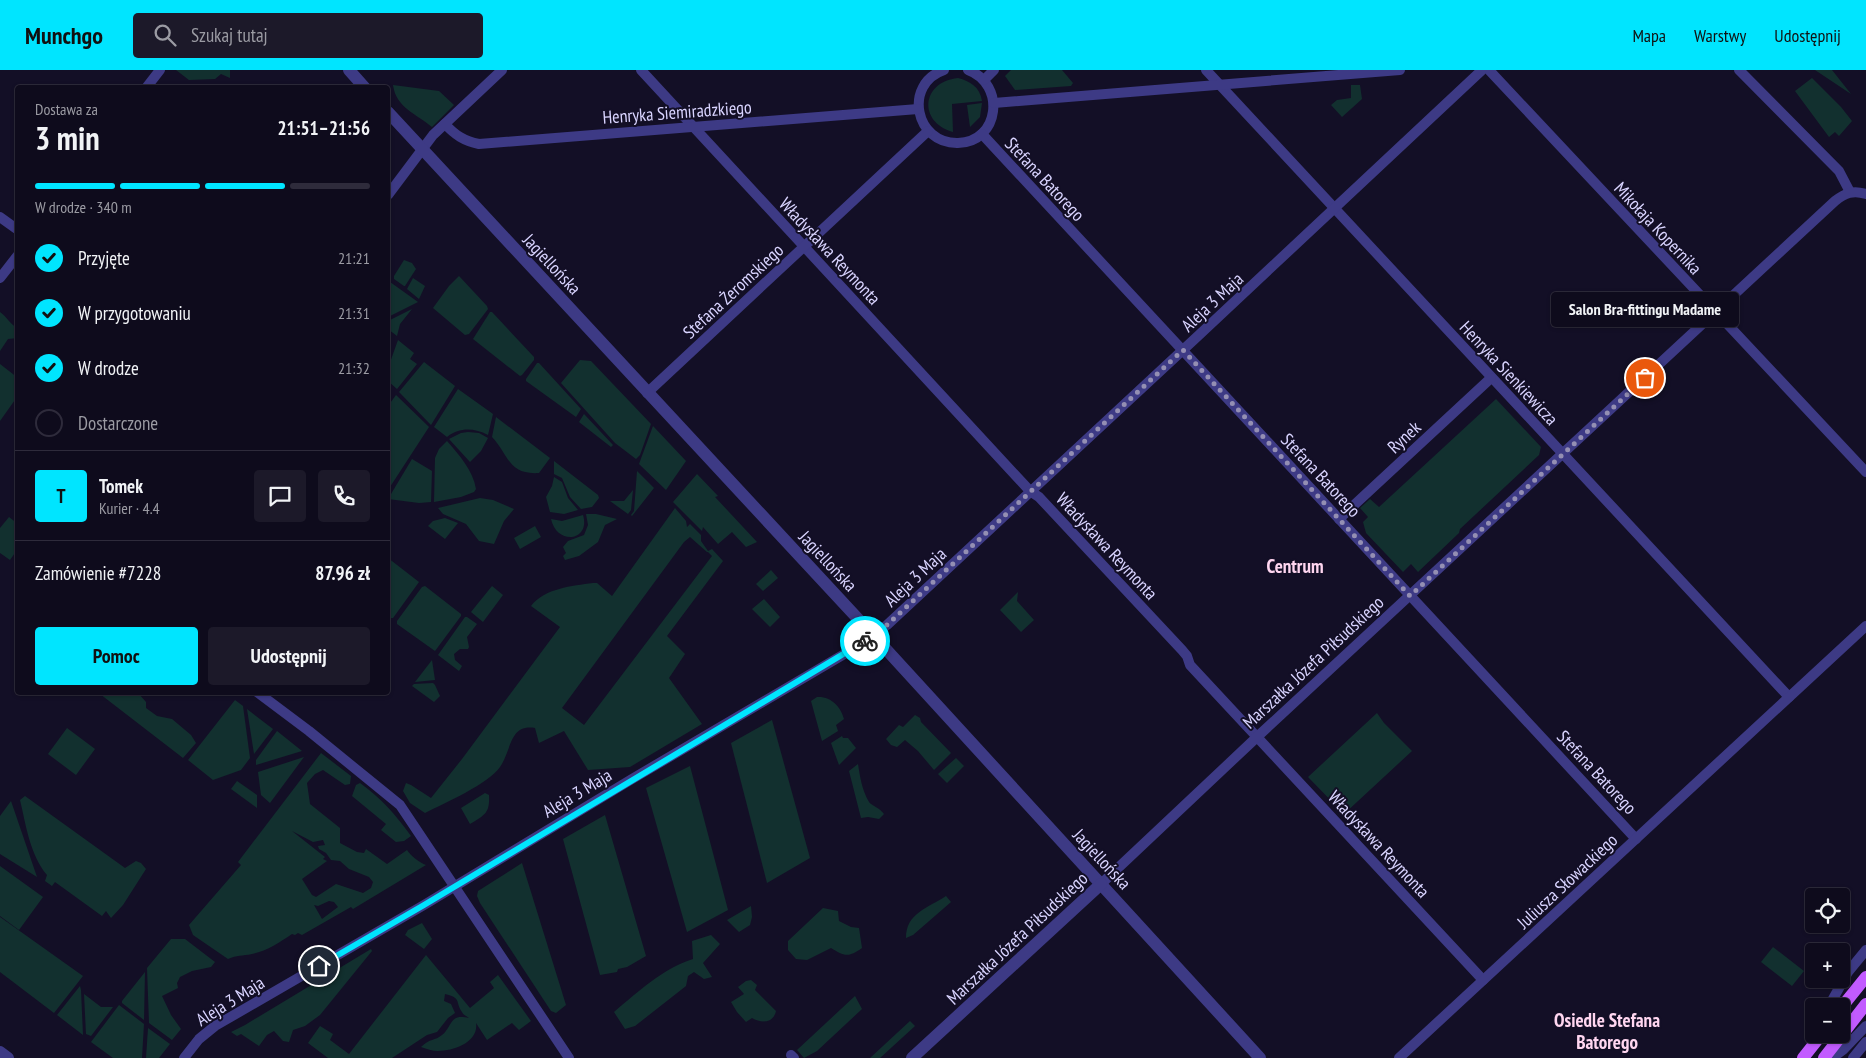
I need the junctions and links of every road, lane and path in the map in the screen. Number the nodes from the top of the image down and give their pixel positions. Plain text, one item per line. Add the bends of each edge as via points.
1 (160, 70) edge
2 (349, 70) edge
3 (502, 70) edge
4 (641, 70) edge
5 (944, 70) edge
6 (968, 70) edge
7 (994, 70) edge
8 (1206, 70) edge
9 (1400, 70) edge
10 (1482, 70) edge
11 (1489, 70) edge
12 (1739, 70) edge
13 (927, 74) edge
14 (984, 80) junction
15 (1219, 84) junction
16 (148, 85) edge
17 (362, 85) edge
18 (994, 103) junction
19 (918, 109) junction
20 (390, 114) edge
21 (445, 124) junction
22 (693, 127) junction
23 (928, 132) junction
24 (982, 134) junction
25 (422, 150) junction
26 (390, 192) edge
27 (1850, 192) junction
28 (1866, 194) edge
29 (1335, 209) junction
30 (0, 217) edge
31 (15, 228) edge
32 (804, 247) junction
33 (15, 259) edge
34 (0, 278) edge
35 (1715, 313) junction
36 (1183, 350) junction
37 (1491, 378) junction
38 (647, 393) junction
39 (1562, 454) junction
40 (1866, 472) edge
41 (1030, 491) junction
42 (1339, 519) junction
43 (1410, 596) junction
44 (1866, 626) edge
45 (873, 635) junction
46 (260, 695) edge
47 (1789, 697) junction
48 (1257, 737) junction
49 (1636, 839) junction
50 (1101, 884) junction
51 (454, 886) junction
52 (1866, 950) edge
53 (1866, 977) edge
54 (1483, 980) junction
55 (1833, 998) edge
56 (1849, 998) edge
57 (1866, 1004) edge
58 (1866, 1026) edge
59 (1866, 1042) edge
60 (1811, 1043) edge
61 (1815, 1043) edge
62 (0, 1052) edge
63 (1805, 1055) edge
64 (8, 1058) edge
65 (184, 1058) edge
66 (569, 1058) edge
67 (912, 1058) edge
68 (1260, 1058) edge
69 (1399, 1058) edge
70 (1824, 1058) edge
71 (1832, 1058) edge
72 (1853, 1058) edge

1 - 16 street
2 - 17 street
3 - 21 street
4 - 22 street, Władysława Reymonta
5 - 13 street
6 - 14 street
7 - 14 street
8 - 15 street, Henryka Sienkiewicza
9 - 15 street
10 - 29 street, Aleja 3 Maja
11 - 35 street, Mikołaja Kopernika
12 - 27 street via 1839,172
13 - 19 street
14 - 18 street
15 - 18 street
15 - 29 street, Henryka Sienkiewicza
18 - 24 street via 991,120
19 - 22 street, Henryka Siemiradzkiego
19 - 23 street
20 - 25 street, Jagiellońska
21 - 22 street, Henryka Siemiradzkiego via 459,137 479,144
21 - 25 street
22 - 32 street, Władysława Reymonta
23 - 24 street via 949,143 972,140
23 - 32 street, Stefana Żeromskiego
24 - 36 street, Stefana Batorego
25 - 26 street
25 - 38 street, Jagiellońska
27 - 28 street
27 - 35 street, Marszałka Józefa Piłsudskiego via 1835,201
29 - 36 street, Aleja 3 Maja
29 - 37 street, Henryka Sienkiewicza
30 - 31 street
32 - 38 street, Stefana Żeromskiego
32 - 41 street, Władysława Reymonta
33 - 34 street
35 - 39 street, Marszałka Józefa Piłsudskiego
35 - 40 street, Mikołaja Kopernika
36 - 41 street, Aleja 3 Maja
36 - 42 street, Stefana Batorego
37 - 39 street, Henryka Sienkiewicza
37 - 42 street, Rynek
38 - 45 street, Jagiellońska
39 - 43 street, Marszałka Józefa Piłsudskiego
39 - 47 street, Henryka Sienkiewicza
41 - 45 street, Aleja 3 Maja
41 - 48 street, Władysława Reymonta via 1182,650 1190,665
42 - 43 street, Stefana Batorego
43 - 48 street, Marszałka Józefa Piłsudskiego
43 - 49 street, Stefana Batorego
44 - 47 street, Juliusza Słowackiego
45 - 50 street, Jagiellońska
45 - 51 street, Aleja 3 Maja
46 - 51 street via 400,805
47 - 49 street, Juliusza Słowackiego
48 - 50 street, Marszałka Józefa Piłsudskiego
48 - 54 street, Władysława Reymonta
49 - 54 street, Juliusza Słowackiego
50 - 67 street, Marszałka Józefa Piłsudskiego
50 - 68 street, Jagiellońska
51 - 65 street, Aleja 3 Maja via 215,1026
51 - 66 street
52 - 55 street via 1848,972
53 - 56 main road
54 - 69 street, Juliusza Słowackiego
57 - 70 main road
58 - 71 street
59 - 72 street
60 - 63 street
61 - 63 main road
62 - 64 street

